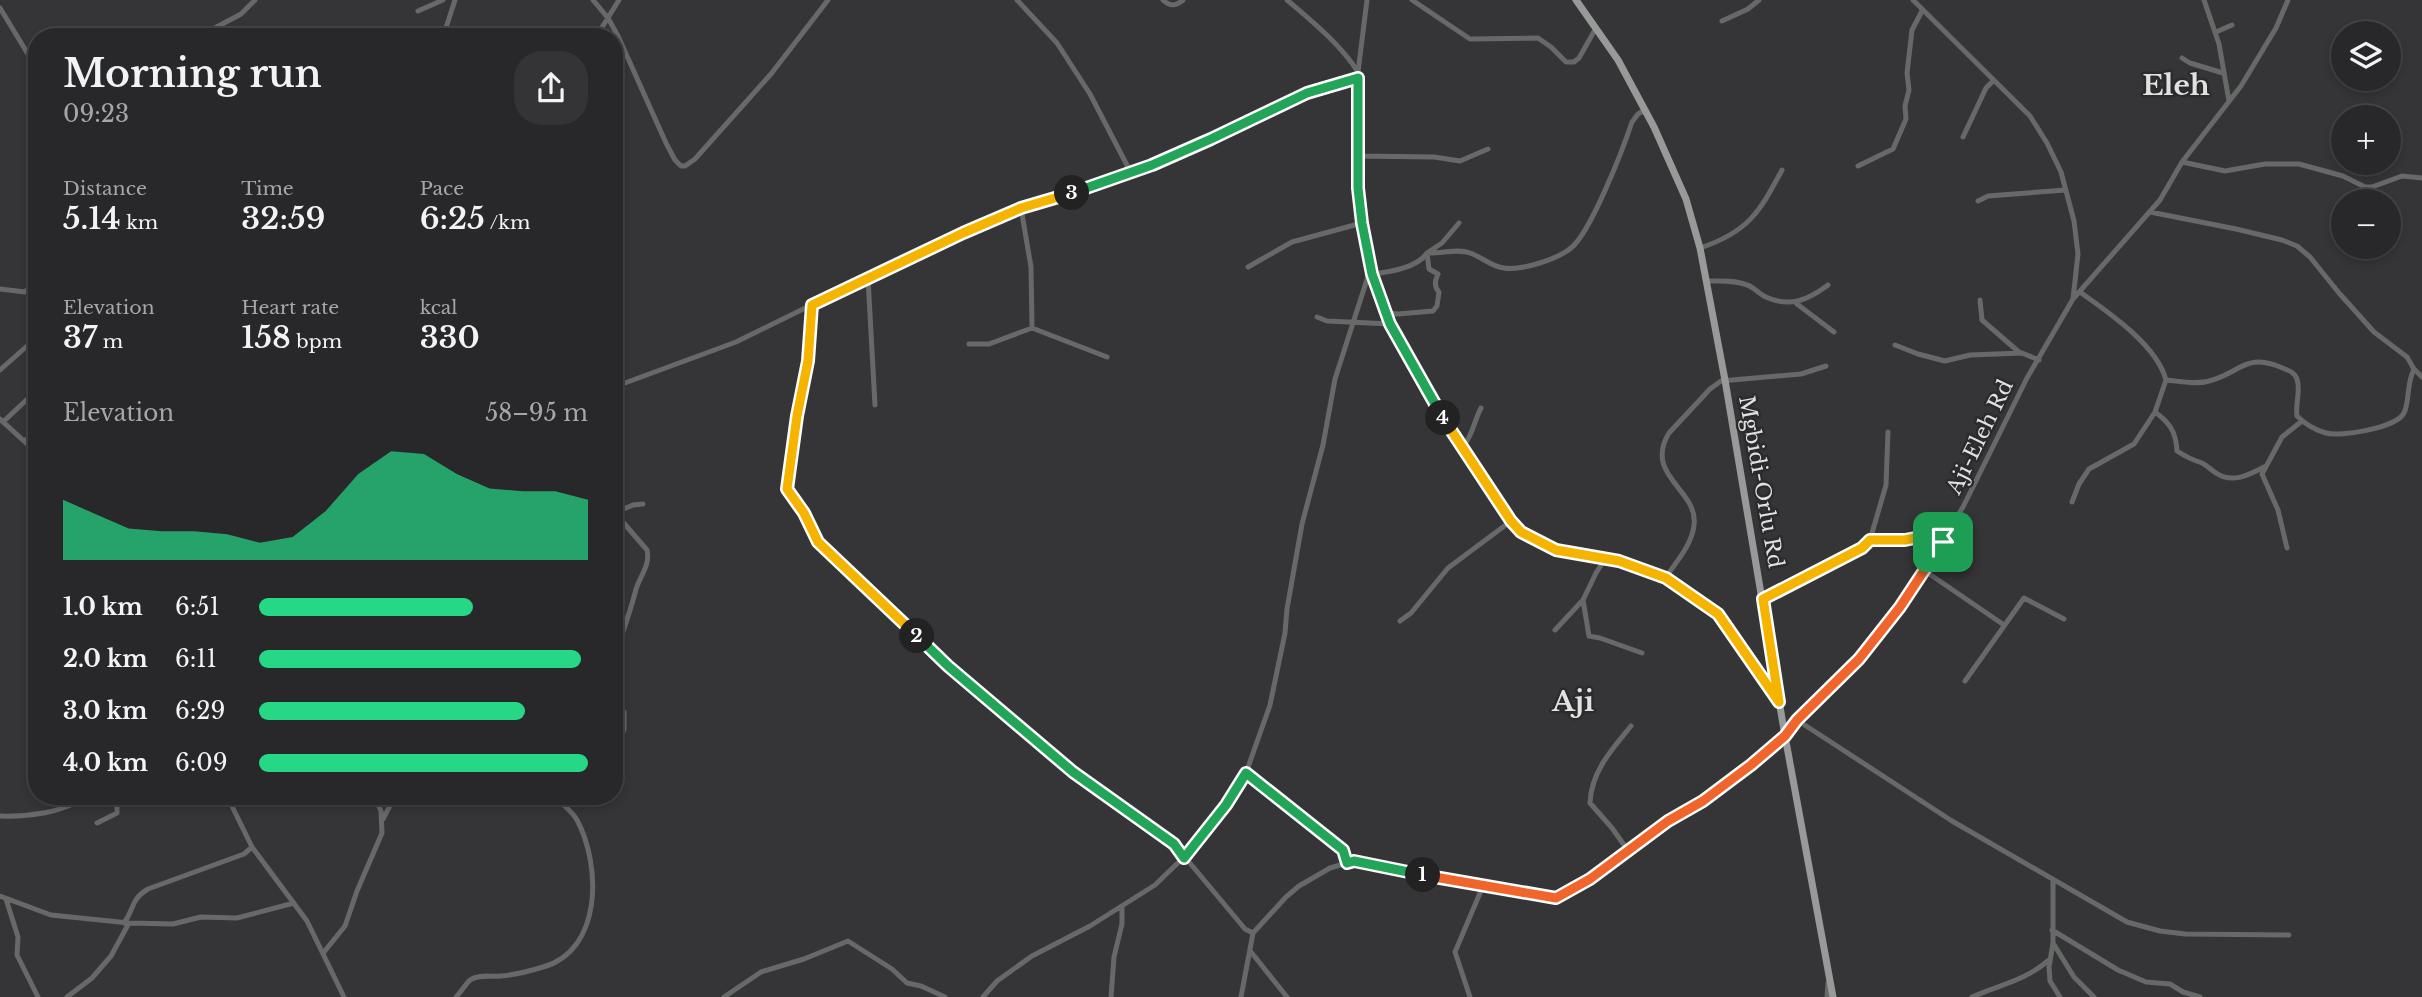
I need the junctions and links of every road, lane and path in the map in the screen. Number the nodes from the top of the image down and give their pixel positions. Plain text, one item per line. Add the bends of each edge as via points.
1 (255, 0) edge
2 (443, 0) edge
3 (455, 0) edge
4 (593, 0) edge
5 (619, 0) edge
6 (828, 0) edge
7 (1017, 0) edge
8 (1163, 0) edge
9 (1183, 0) edge
10 (1287, 0) edge
11 (1367, 0) edge
12 (1412, 0) edge
13 (1576, 0) edge
14 (1759, 0) edge
15 (1913, 0) edge
16 (2204, 0) edge
17 (2288, 0) edge
18 (0, 8) edge
19 (418, 11) dead end
20 (1922, 11) junction
21 (608, 18) junction
22 (1723, 21) dead end
23 (2232, 25) dead end
24 (214, 28) edge
25 (446, 28) edge
26 (602, 28) edge
27 (613, 28) edge
28 (1596, 28) junction
29 (2216, 32) junction
30 (623, 50) edge
31 (28, 54) edge
32 (2182, 58) dead end
33 (2223, 74) junction
34 (1358, 75) junction
35 (1993, 81) junction
36 (2229, 101) junction
37 (1645, 110) junction
38 (1963, 137) dead end
39 (1488, 149) dead end
40 (1359, 156) junction
41 (2182, 162) junction
42 (1858, 166) dead end
43 (1782, 170) dead end
44 (1130, 171) junction
45 (2422, 178) edge
46 (2066, 190) junction
47 (1978, 201) dead end
48 (1021, 208) junction
49 (2150, 212) junction
50 (1362, 223) junction
51 (1459, 223) dead end
52 (1700, 248) junction
53 (1427, 253) junction
54 (1248, 267) dead end
55 (1372, 271) junction
56 (868, 278) junction
57 (1708, 281) junction
58 (1828, 285) dead end
59 (0, 289) edge
60 (28, 289) edge
61 (2080, 292) junction
62 (2073, 299) junction
63 (1979, 300) dead end
64 (1797, 304) junction
65 (812, 305) junction
66 (1387, 313) junction
67 (1317, 317) dead end
68 (1354, 321) junction
69 (1390, 324) junction
70 (1032, 328) junction
71 (1834, 332) dead end
72 (28, 344) edge
73 (969, 344) dead end
74 (1895, 345) dead end
75 (2020, 353) junction
76 (1107, 357) dead end
77 (2039, 360) junction
78 (1826, 366) dead end
79 (2413, 369) junction
80 (0, 370) edge
81 (2422, 377) edge
82 (1726, 380) junction
83 (2166, 380) junction
84 (623, 384) edge
85 (28, 398) edge
86 (875, 404) dead end
87 (1481, 408) dead end
88 (2155, 412) junction
89 (1, 421) edge
90 (2302, 421) junction
91 (1888, 432) dead end
92 (28, 439) edge
93 (24, 441) junction
94 (28, 445) edge
95 (1462, 448) junction
96 (2264, 467) junction
97 (2072, 502) dead end
98 (643, 504) dead end
99 (623, 510) edge
100 (1511, 521) junction
101 (623, 523) edge
102 (1870, 540) junction
103 (1943, 542) junction
104 (2287, 548) dead end
105 (1605, 559) junction
106 (1925, 571) junction
107 (1666, 578) junction
108 (1763, 599) junction
109 (1583, 600) junction
110 (2064, 619) dead end
111 (1400, 621) dead end
112 (2004, 625) junction
113 (1555, 630) dead end
114 (623, 635) edge
115 (1642, 653) dead end
116 (1965, 681) dead end
117 (1779, 702) junction
118 (623, 711) edge
119 (1797, 720) junction
120 (1631, 726) dead end
121 (623, 730) edge
122 (1785, 736) junction
123 (1246, 773) junction
124 (70, 805) edge
125 (117, 805) edge
126 (231, 805) edge
127 (378, 805) edge
128 (390, 805) edge
129 (565, 805) edge
130 (66, 806) joint
131 (0, 816) edge
132 (383, 819) junction
133 (97, 823) dead end
134 (252, 847) junction
135 (1629, 852) junction
136 (1184, 858) junction
137 (1347, 863) junction
138 (2053, 879) junction
139 (1483, 886) junction
140 (3, 897) edge
141 (294, 903) junction
142 (1122, 907) junction
143 (126, 923) junction
144 (2052, 930) junction
145 (1253, 933) junction
146 (2289, 936) dead end
147 (2053, 943) junction
148 (1251, 951) junction
149 (324, 952) junction
150 (2049, 960) junction
151 (1829, 977) junction
152 (38, 997) edge
153 (67, 997) edge
154 (344, 997) edge
155 (456, 997) edge
156 (724, 997) edge
157 (945, 997) edge
158 (982, 997) edge
159 (1111, 997) edge
160 (1241, 997) edge
161 (1287, 997) edge
162 (1470, 997) edge
163 (1827, 997) edge
164 (1833, 997) edge
165 (1972, 997) edge
166 (2060, 997) edge
167 (2094, 997) edge
168 (2200, 997) edge

1 - 24 street
2 - 19 street
3 - 25 street
4 - 21 street
5 - 21 street
6 - 30 street via 746,105 685,166 671,153
7 - 44 street via 1062,51
8 - 9 street via 1173,5
10 - 34 street via 1350,59
11 - 34 street
12 - 28 street via 1470,39 1538,38 1566,62 1578,58
13 - 28 main road, Mgbidi-Orlu Rd
14 - 22 street
15 - 20 street
16 - 29 street
17 - 36 street, Aji-Eleh Rd via 2276,28
18 - 31 street
20 - 35 street
20 - 42 street via 1912,30 1906,119 1893,149
21 - 26 street
21 - 27 street
23 - 29 street
28 - 37 main road, Mgbidi-Orlu Rd
29 - 33 street
32 - 33 street
33 - 36 street
34 - 40 street
34 - 44 street
35 - 38 street
35 - 46 street via 2031,116
36 - 41 street, Aji-Eleh Rd
37 - 52 main road, Mgbidi-Orlu Rd via 1686,199
37 - 53 street via 1632,122 1589,222 1570,249 1548,260 1506,269 1468,252
39 - 40 street via 1460,161
40 - 50 street
41 - 45 street via 2225,171 2300,164 2365,187 2402,176
41 - 49 street, Aji-Eleh Rd
43 - 52 street via 1761,208 1744,226
44 - 48 street
46 - 47 street via 1988,195
46 - 62 street via 2078,254
48 - 56 street
48 - 70 street via 1031,267
49 - 61 street, Aji-Eleh Rd
49 - 79 street via 2297,246 2374,332 2407,357
50 - 54 street via 1292,242
50 - 55 street
51 - 53 street
52 - 57 main road, Mgbidi-Orlu Rd
53 - 55 street via 1423,260 1394,271
53 - 66 street via 1429,269 1437,274 1437,306 1433,311
55 - 66 street
55 - 68 street
56 - 65 street
56 - 86 street
57 - 64 street via 1747,285 1779,302
57 - 82 main road, Mgbidi-Orlu Rd
58 - 64 street
59 - 60 street
61 - 62 street, Aji-Eleh Rd
61 - 83 street via 2148,348
62 - 77 street, Aji-Eleh Rd
63 - 75 street via 1983,320
64 - 71 street
65 - 84 street via 736,342
65 - 136 street via 808,361 787,489 818,542 948,666 1073,772 1174,844
66 - 69 street
67 - 68 street
68 - 69 street
68 - 123 street via 1335,379 1302,524 1270,705
69 - 95 street
70 - 73 street via 989,344
70 - 76 street
72 - 80 street
74 - 75 street via 1945,361
75 - 77 street
77 - 103 street, Aji-Eleh Rd
78 - 82 street via 1801,374
79 - 81 street
79 - 90 street via 2405,411 2399,419 2341,435
82 - 107 street via 1710,389 1664,441 1663,464 1691,507 1695,525
82 - 108 main road, Mgbidi-Orlu Rd
83 - 88 street
83 - 90 street via 2201,383 2251,362 2278,366 2298,381 2295,406
85 - 89 street
87 - 95 street
88 - 96 street via 2176,435 2177,451 2219,475 2231,479
88 - 97 street via 2134,444 2089,469
89 - 93 street
90 - 96 street via 2282,437
91 - 102 street via 1886,485
92 - 93 street
93 - 94 street
95 - 100 street
96 - 104 street via 2262,479 2278,510
98 - 99 street
100 - 105 street via 1521,532 1556,550
100 - 111 street via 1448,568
101 - 114 street via 649,557
102 - 103 street via 1930,535
102 - 108 street
103 - 106 street, Aji-Eleh Rd
105 - 107 street
105 - 109 street
106 - 112 street
106 - 119 street, Aji-Eleh Rd via 1859,659
107 - 117 street via 1718,614
108 - 117 main road, Mgbidi-Orlu Rd
109 - 113 street
109 - 115 street via 1589,636
110 - 112 street via 2024,598
112 - 116 street
117 - 122 main road, Mgbidi-Orlu Rd
118 - 121 street
119 - 122 street, Aji-Eleh Rd
119 - 138 street via 1952,821
120 - 135 street via 1600,767 1590,803
122 - 135 street, Aji-Eleh Rd
122 - 151 main road, Mgbidi-Orlu Rd
123 - 136 street
123 - 137 street via 1343,850
124 - 130 street
125 - 133 street via 117,813
126 - 134 street
127 - 132 street
128 - 132 street
129 - 155 street via 576,817 592,871 593,901 587,927 560,961 502,976 476,977
130 - 131 street
132 - 149 street via 376,850 345,926
134 - 141 street
134 - 143 street via 148,889 137,896
135 - 139 street, Aji-Eleh Rd via 1556,898
136 - 142 street
136 - 145 street
137 - 139 street, Aji-Eleh Rd
137 - 145 street, Aji-Eleh Rd via 1299,886
138 - 144 street
138 - 146 street via 2127,922 2160,931
139 - 162 street via 1455,952
140 - 143 street via 51,915
140 - 152 street via 18,937 17,955
141 - 143 street via 237,918
141 - 149 street
142 - 158 street via 1032,956
142 - 159 street
143 - 153 street via 111,957
144 - 147 street
144 - 168 street via 2119,970
145 - 148 street
147 - 150 street
147 - 167 street via 2074,977
148 - 160 street
148 - 161 street
149 - 154 street
150 - 165 street via 2015,982
150 - 166 street via 2050,981
151 - 163 street
151 - 164 main road, Mgbidi-Orlu Rd
156 - 157 street via 761,972 848,941 907,983

